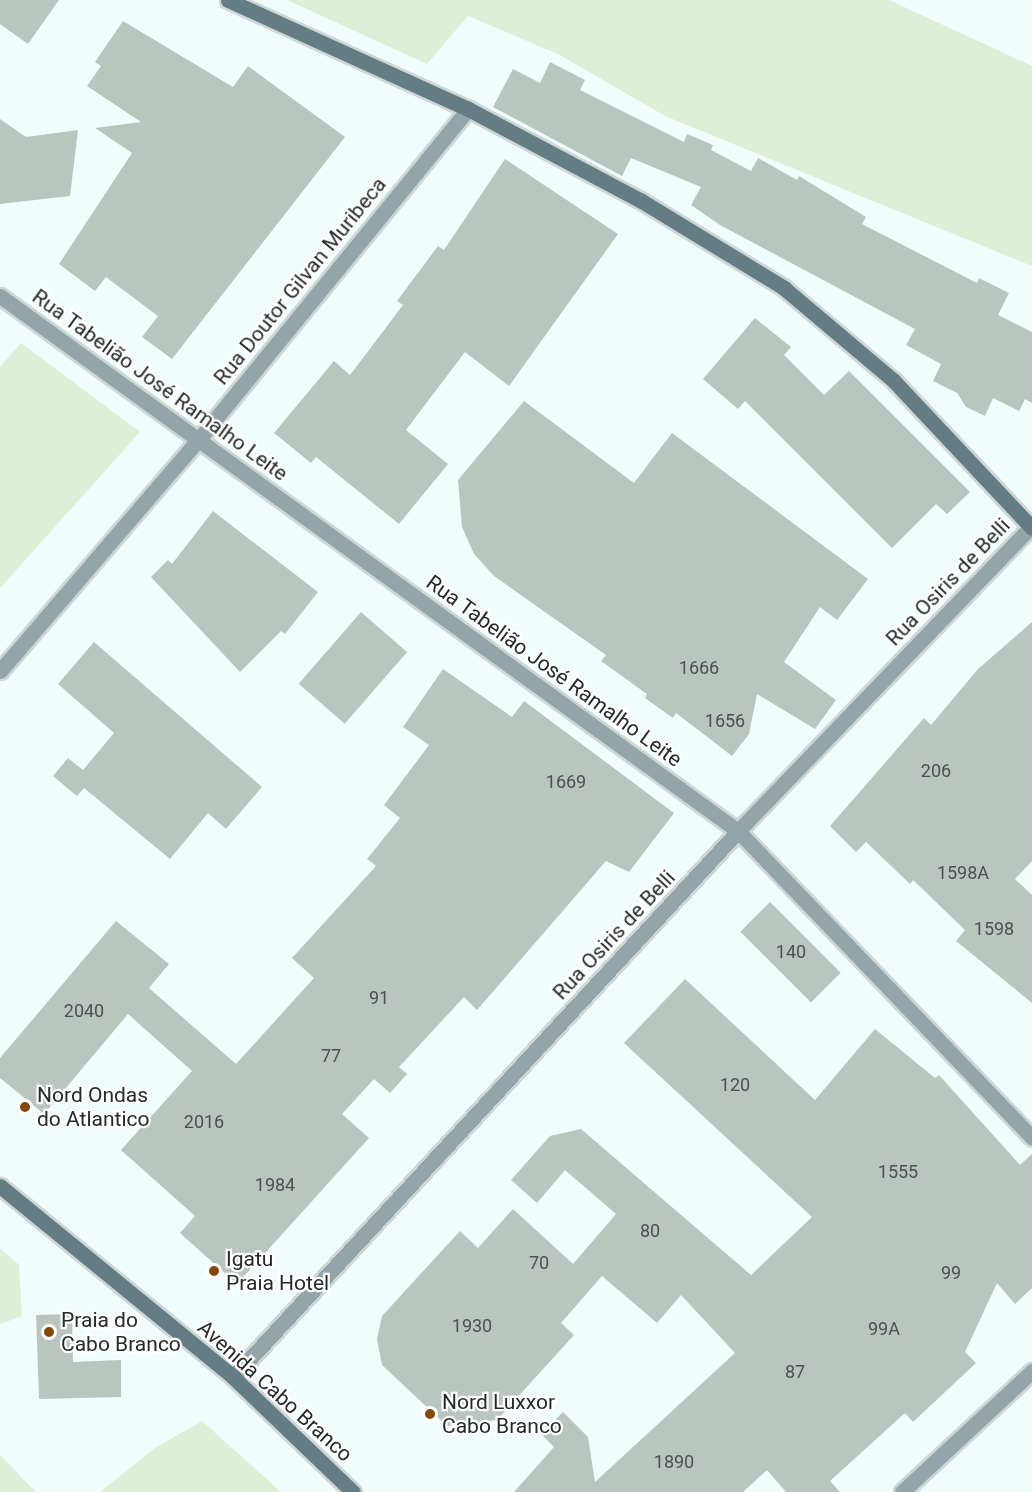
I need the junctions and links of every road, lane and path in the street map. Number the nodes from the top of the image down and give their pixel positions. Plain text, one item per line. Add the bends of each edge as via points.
1 (228, 0) edge
2 (468, 109) junction
3 (0, 296) edge
4 (199, 439) junction
5 (1031, 526) edge
6 (0, 671) edge
7 (738, 831) junction
8 (1032, 1138) edge
9 (0, 1186) edge
10 (1032, 1371) edge
11 (233, 1377) junction
12 (353, 1492) edge
13 (902, 1492) edge

1 - 2 main road
2 - 4 street, Rua Doutor Gilvan Muribeca
2 - 5 main road via 640,200 784,288 893,381
3 - 4 street, Rua Tabelião José Ramalho Leite
4 - 6 street, Rua Doutor Gilvan Muribeca
4 - 7 street, Rua Tabelião José Ramalho Leite
5 - 7 street, Rua Osiris de Belli
7 - 8 street, Rua Tabelião José Ramalho Leite
7 - 11 street, Rua Osiris de Belli
9 - 11 main road, Avenida Cabo Branco
10 - 13 street
11 - 12 main road, Avenida Cabo Branco

